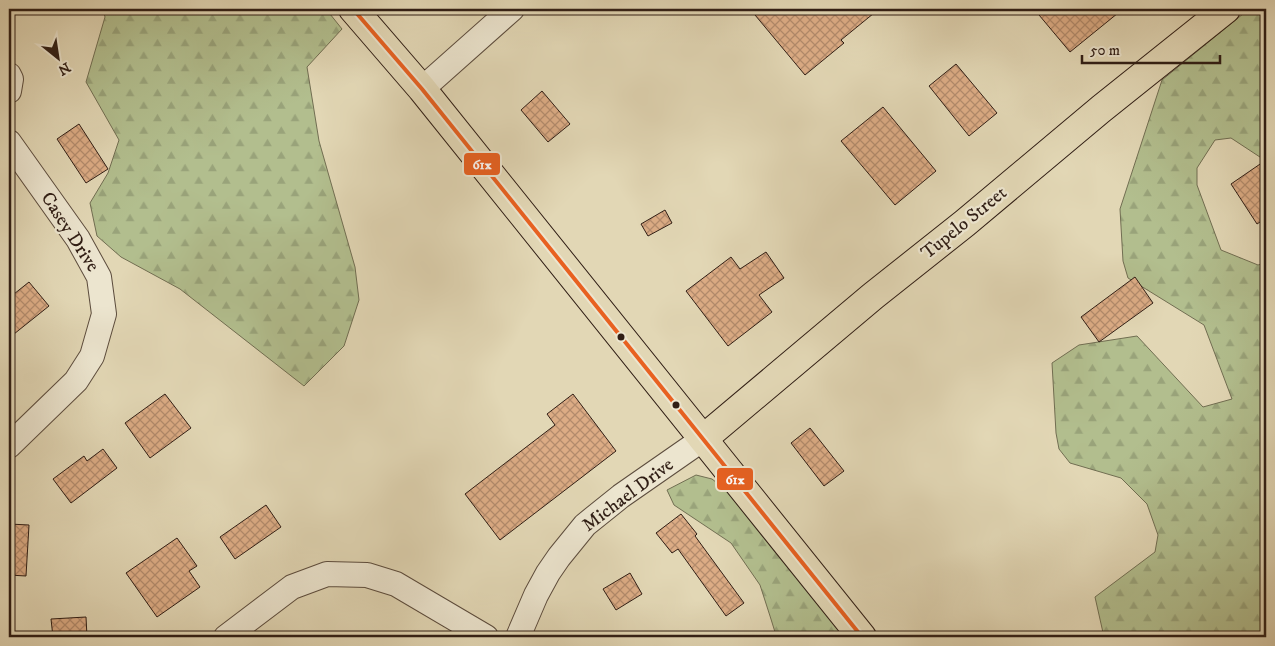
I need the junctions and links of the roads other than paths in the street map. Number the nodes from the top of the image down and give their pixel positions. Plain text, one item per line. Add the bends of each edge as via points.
1 (353, 9) edge
2 (512, 9) edge
3 (1226, 9) edge
4 (9, 75) edge
5 (422, 89) junction
6 (9, 91) edge
7 (9, 142) edge
8 (703, 439) junction
9 (9, 446) edge
10 (226, 637) edge
11 (486, 637) edge
12 (518, 637) edge
13 (862, 637) edge

1 - 5 main road
2 - 5 street
3 - 8 main road, Tupelo Street
4 - 6 street
5 - 8 main road
7 - 9 street, Casey Drive via 78,239 99,277 104,314 92,356 76,381
8 - 12 street, Michael Drive via 585,525 548,573
8 - 13 main road
10 - 11 street via 292,586 326,574 368,575 396,584

